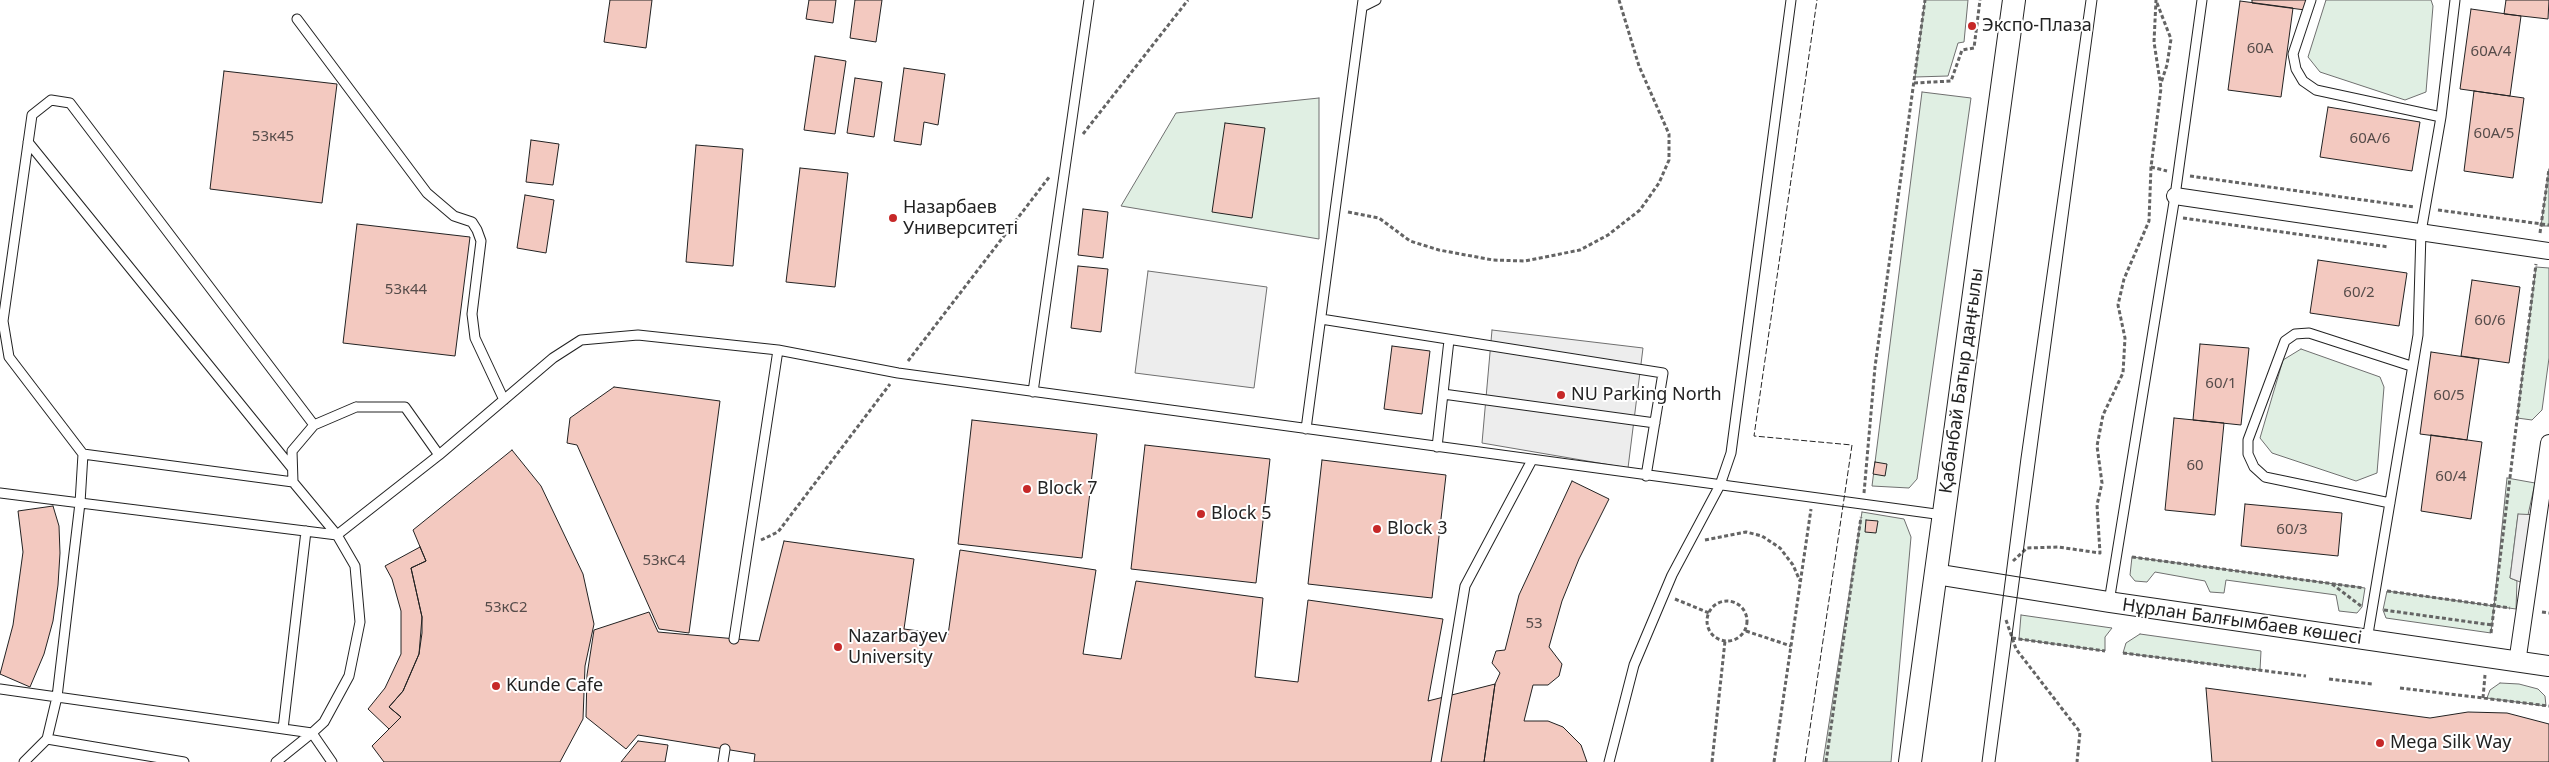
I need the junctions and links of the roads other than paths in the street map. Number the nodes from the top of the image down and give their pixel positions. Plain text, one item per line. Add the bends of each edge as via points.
1 (1089, 0) edge
2 (1376, 0) edge
3 (1791, 0) edge
4 (2014, 0) edge
5 (2202, 0) edge
6 (2311, 0) edge
7 (2455, 0) edge
8 (1363, 3) edge
9 (297, 19) dead end
10 (2441, 117) junction
11 (28, 142) junction
12 (2175, 196) junction
13 (2422, 232) junction
14 (2543, 256) edge
15 (1321, 319) junction
16 (1449, 340) junction
17 (778, 350) junction
18 (2412, 366) junction
19 (1033, 392) junction
20 (1443, 394) junction
21 (504, 400) junction
22 (1655, 423) junction
23 (314, 425) junction
24 (1306, 430) junction
25 (2549, 443) edge
26 (1437, 447) junction
27 (84, 454) junction
28 (439, 455) junction
29 (1532, 460) junction
30 (292, 468) junction
31 (1646, 476) junction
32 (293, 482) junction
33 (1720, 485) junction
34 (0, 493) edge
35 (80, 503) junction
36 (2390, 503) junction
37 (1943, 515) junction
38 (306, 531) junction
39 (337, 535) junction
40 (1935, 574) junction
41 (2109, 602) junction
42 (734, 639) dead end
43 (2367, 640) junction
44 (2518, 663) junction
45 (2549, 666) edge
46 (0, 689) edge
47 (57, 697) junction
48 (283, 729) junction
49 (312, 733) junction
50 (47, 738) junction
51 (725, 749) dead end
52 (24, 762) edge
53 (184, 762) edge
54 (276, 762) edge
55 (332, 762) edge
56 (723, 762) edge
57 (1436, 762) edge
58 (1609, 762) edge
59 (1910, 762) edge

1 - 19 lane
2 - 8 lane
3 - 33 lane via 1731,453
4 - 37 main road, Қабанбай Батыр даңғылы
5 - 12 lane
6 - 10 lane via 2293,54 2303,81 2316,90
7 - 10 lane
8 - 15 lane
9 - 21 lane via 427,194 454,216 472,222 477,230 481,241 472,314 475,338
10 - 13 lane
11 - 23 lane via 32,115 51,100 70,103
11 - 27 lane via 3,321 9,358
11 - 30 lane
12 - 13 street
12 - 41 lane
13 - 14 street
13 - 18 lane via 2418,335
15 - 16 lane
15 - 24 lane
16 - 20 lane
16 - 22 lane via 1663,373
17 - 19 lane via 898,373
17 - 21 lane via 638,335 581,340 553,358
17 - 42 lane
18 - 36 lane
18 - 36 lane via 2309,333 2295,334 2285,341 2248,440 2248,454 2254,467 2265,476
19 - 24 lane
20 - 22 lane
20 - 26 lane
21 - 28 lane
22 - 31 lane
23 - 28 lane via 356,407 405,407
23 - 30 lane via 292,451
24 - 26 lane
25 - 44 street
26 - 29 lane
27 - 32 lane
27 - 35 lane
28 - 39 lane
29 - 31 lane
29 - 57 lane via 1465,586
30 - 32 lane
31 - 33 lane
32 - 39 lane
33 - 37 lane
33 - 58 lane via 1664,594 1634,666
34 - 35 lane
35 - 38 lane
35 - 47 lane
36 - 43 lane
37 - 40 main road, Қабанбай Батыр даңғылы
38 - 39 lane
38 - 48 lane
39 - 49 lane via 355,566 360,622 349,676 324,722
40 - 41 street, Нұрлан Балғымбаев көшесі
40 - 59 main road, Қабанбай Батыр даңғылы
41 - 43 street, Нұрлан Балғымбаев көшесі
43 - 44 street, Нұрлан Балғымбаев көшесі
44 - 45 street, Нұрлан Балғымбаев көшесі
46 - 47 lane
47 - 48 lane
47 - 50 lane
48 - 49 lane
49 - 54 lane
49 - 55 lane
50 - 52 lane
50 - 53 lane
51 - 56 lane

